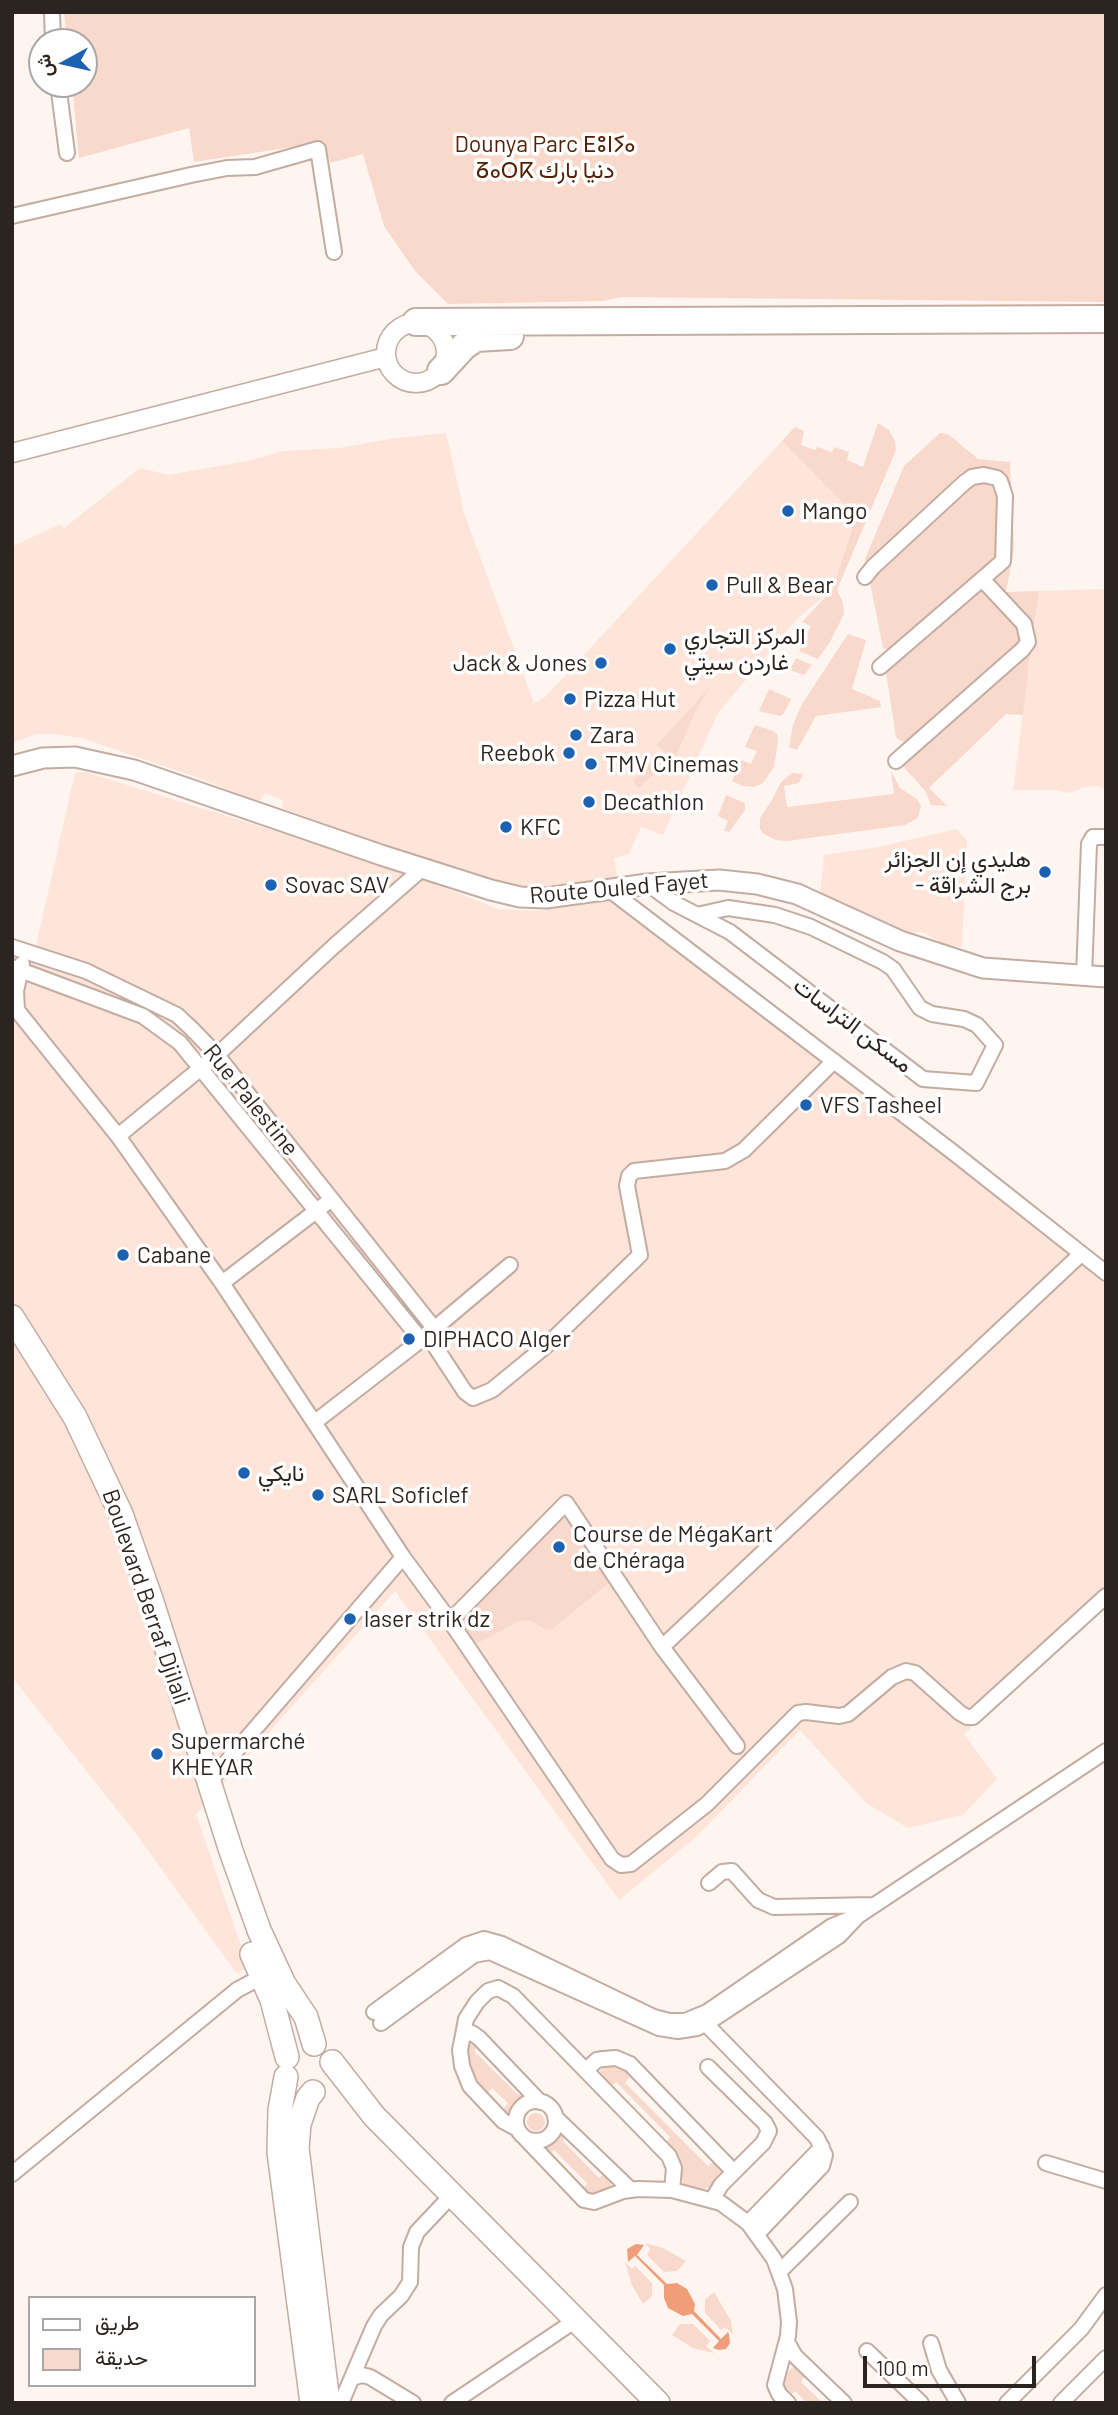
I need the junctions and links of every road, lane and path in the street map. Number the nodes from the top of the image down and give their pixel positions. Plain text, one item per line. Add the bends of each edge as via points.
1 (60, 98) edge
2 (67, 153) dead end
3 (12, 216) edge
4 (334, 252) dead end
5 (416, 322) junction
6 (1096, 328) edge
7 (386, 357) junction
8 (441, 371) junction
9 (12, 453) edge
10 (865, 577) dead end
11 (982, 579) junction
12 (880, 667) dead end
13 (896, 761) dead end
14 (12, 766) edge
15 (1106, 837) edge
16 (423, 868) junction
17 (648, 884) junction
18 (611, 891) junction
19 (697, 915) junction
20 (19, 949) edge
21 (16, 968) edge
22 (1084, 976) junction
23 (1106, 977) edge
24 (15, 1007) edge
25 (217, 1055) junction
26 (834, 1061) junction
27 (201, 1068) junction
28 (118, 1136) junction
29 (331, 1199) junction
30 (317, 1210) junction
31 (1080, 1255) junction
32 (510, 1265) dead end
33 (1106, 1273) edge
34 (222, 1283) junction
35 (12, 1317) edge
36 (427, 1334) junction
37 (12, 1341) edge
38 (315, 1422) junction
39 (402, 1557) junction
40 (1106, 1596) edge
41 (450, 1621) junction
42 (662, 1647) junction
43 (737, 1746) dead end
44 (1106, 1751) edge
45 (210, 1782) junction
46 (709, 1883) dead end
47 (874, 1905) junction
48 (858, 1916) junction
49 (262, 1976) junction
50 (706, 2024) junction
51 (463, 2035) junction
52 (314, 2044) junction
53 (332, 2062) junction
54 (286, 2067) junction
55 (708, 2067) dead end
56 (586, 2070) junction
57 (313, 2092) junction
58 (540, 2102) junction
59 (555, 2118) junction
60 (521, 2133) junction
61 (1046, 2163) dead end
62 (734, 2172) junction
63 (12, 2174) edge
64 (1106, 2181) edge
65 (631, 2189) junction
66 (673, 2190) junction
67 (451, 2196) junction
68 (712, 2200) junction
69 (850, 2203) dead end
70 (753, 2229) junction
71 (779, 2272) junction
72 (1106, 2295) edge
73 (576, 2320) junction
74 (787, 2342) junction
75 (931, 2343) dead end
76 (867, 2351) dead end
77 (1106, 2358) edge
78 (352, 2378) junction
79 (312, 2403) edge
80 (328, 2403) edge
81 (341, 2403) edge
82 (412, 2403) edge
83 (452, 2403) edge
84 (658, 2403) edge
85 (788, 2403) edge
86 (844, 2403) edge
87 (921, 2403) edge
88 (958, 2403) edge
89 (1007, 2403) edge
90 (1061, 2403) edge

1 - 2 street
3 - 4 street via 191,175 255,167 318,149
5 - 6 highway
5 - 7 street via 390,337
5 - 8 street via 435,329 444,341 447,351
6 - 8 highway via 491,336 464,346
7 - 8 street via 389,367 404,381 425,382
7 - 9 street
10 - 11 street via 965,482 984,475 997,478 1003,486 1004,554 999,565
11 - 12 street
11 - 13 street via 1024,624 1028,642
14 - 16 main road, Route Ouled Fayet via 43,758 75,757 134,769
15 - 22 street via 1093,837 1089,844
16 - 18 main road, Route Ouled Fayet via 520,897
16 - 25 street
17 - 18 main road, Route Ouled Fayet
17 - 19 street, مسكن التراسات
17 - 22 main road, Route Ouled Fayet via 719,880 757,884 797,894 900,941 983,968
18 - 26 street
19 - 19 street, مسكن التراسات via 730,932 923,1079 976,1083 995,1045 977,1025 920,1008 883,962 775,915 728,908
20 - 21 street
20 - 25 street, Rue Palestine via 86,971 177,1015
21 - 24 street
21 - 27 street, Rue Palestine via 143,1016 180,1042
22 - 23 main road, Route Ouled Fayet
24 - 28 street
25 - 27 street
25 - 29 street, Rue Palestine
26 - 31 street
26 - 36 street via 744,1150 725,1161 634,1171 627,1186 640,1255 547,1345 492,1390 473,1398 465,1392
27 - 28 street
27 - 30 street, Rue Palestine
28 - 34 street
29 - 30 street
29 - 36 street, Rue Palestine
30 - 34 street
30 - 36 street, Rue Palestine
31 - 33 street
31 - 42 street
32 - 36 street
34 - 38 street
35 - 45 highway, Boulevard Berraf Djilali via 75,1418 121,1514
36 - 38 street
37 - 49 highway, Boulevard Berraf Djilali via 66,1430 113,1528 222,1873
38 - 39 street
39 - 41 street
39 - 45 street
40 - 41 street via 973,1717 960,1713 906,1671 892,1677 848,1714 798,1713 707,1804 631,1864 621,1865 612,1859
41 - 42 street via 566,1503
42 - 43 street
44 - 47 street
45 - 52 highway, Boulevard Berraf Djilali via 259,1930 284,1984 306,2017
46 - 47 street via 722,1872 732,1871 758,1900 774,1908
47 - 48 street
48 - 50 street via 839,1936
48 - 50 street via 832,1926 707,2011 685,2021 654,2017 484,1939 466,1945 378,2017 474,1955 491,1952 659,2028 678,2031
49 - 54 highway, Boulevard Berraf Djilali via 276,2014
49 - 63 street via 237,1990
50 - 70 street via 817,2138 825,2155 822,2166
51 - 56 street via 477,2002 498,1988 513,1996
51 - 58 street via 472,2033 479,2038
51 - 60 street via 462,2066 470,2086
52 - 53 highway via 326,2050
52 - 54 highway via 295,2047
53 - 57 highway via 329,2081
53 - 67 highway via 374,2116
54 - 57 highway via 300,2091
54 - 79 highway via 279,2152
55 - 62 street via 768,2126 763,2143
56 - 62 street via 603,2059 630,2064
56 - 66 street via 669,2156 674,2168
57 - 80 highway via 299,2124 297,2148
58 - 59 street via 550,2107
58 - 60 street via 528,2103 516,2116
59 - 60 street via 547,2138 536,2141
59 - 65 street
60 - 65 street via 584,2200 594,2202
61 - 64 street
62 - 68 street
65 - 66 street
66 - 68 street
67 - 73 highway
67 - 78 street via 417,2232 411,2247 410,2282 374,2326
68 - 70 street via 730,2208
69 - 71 street
70 - 71 street
71 - 74 street via 788,2304
72 - 89 street via 1081,2329
73 - 83 street
73 - 84 highway
74 - 85 street via 775,2385
74 - 86 street via 795,2356
75 - 88 street via 939,2370
76 - 87 street
77 - 90 street
78 - 81 street
78 - 82 street via 370,2377

